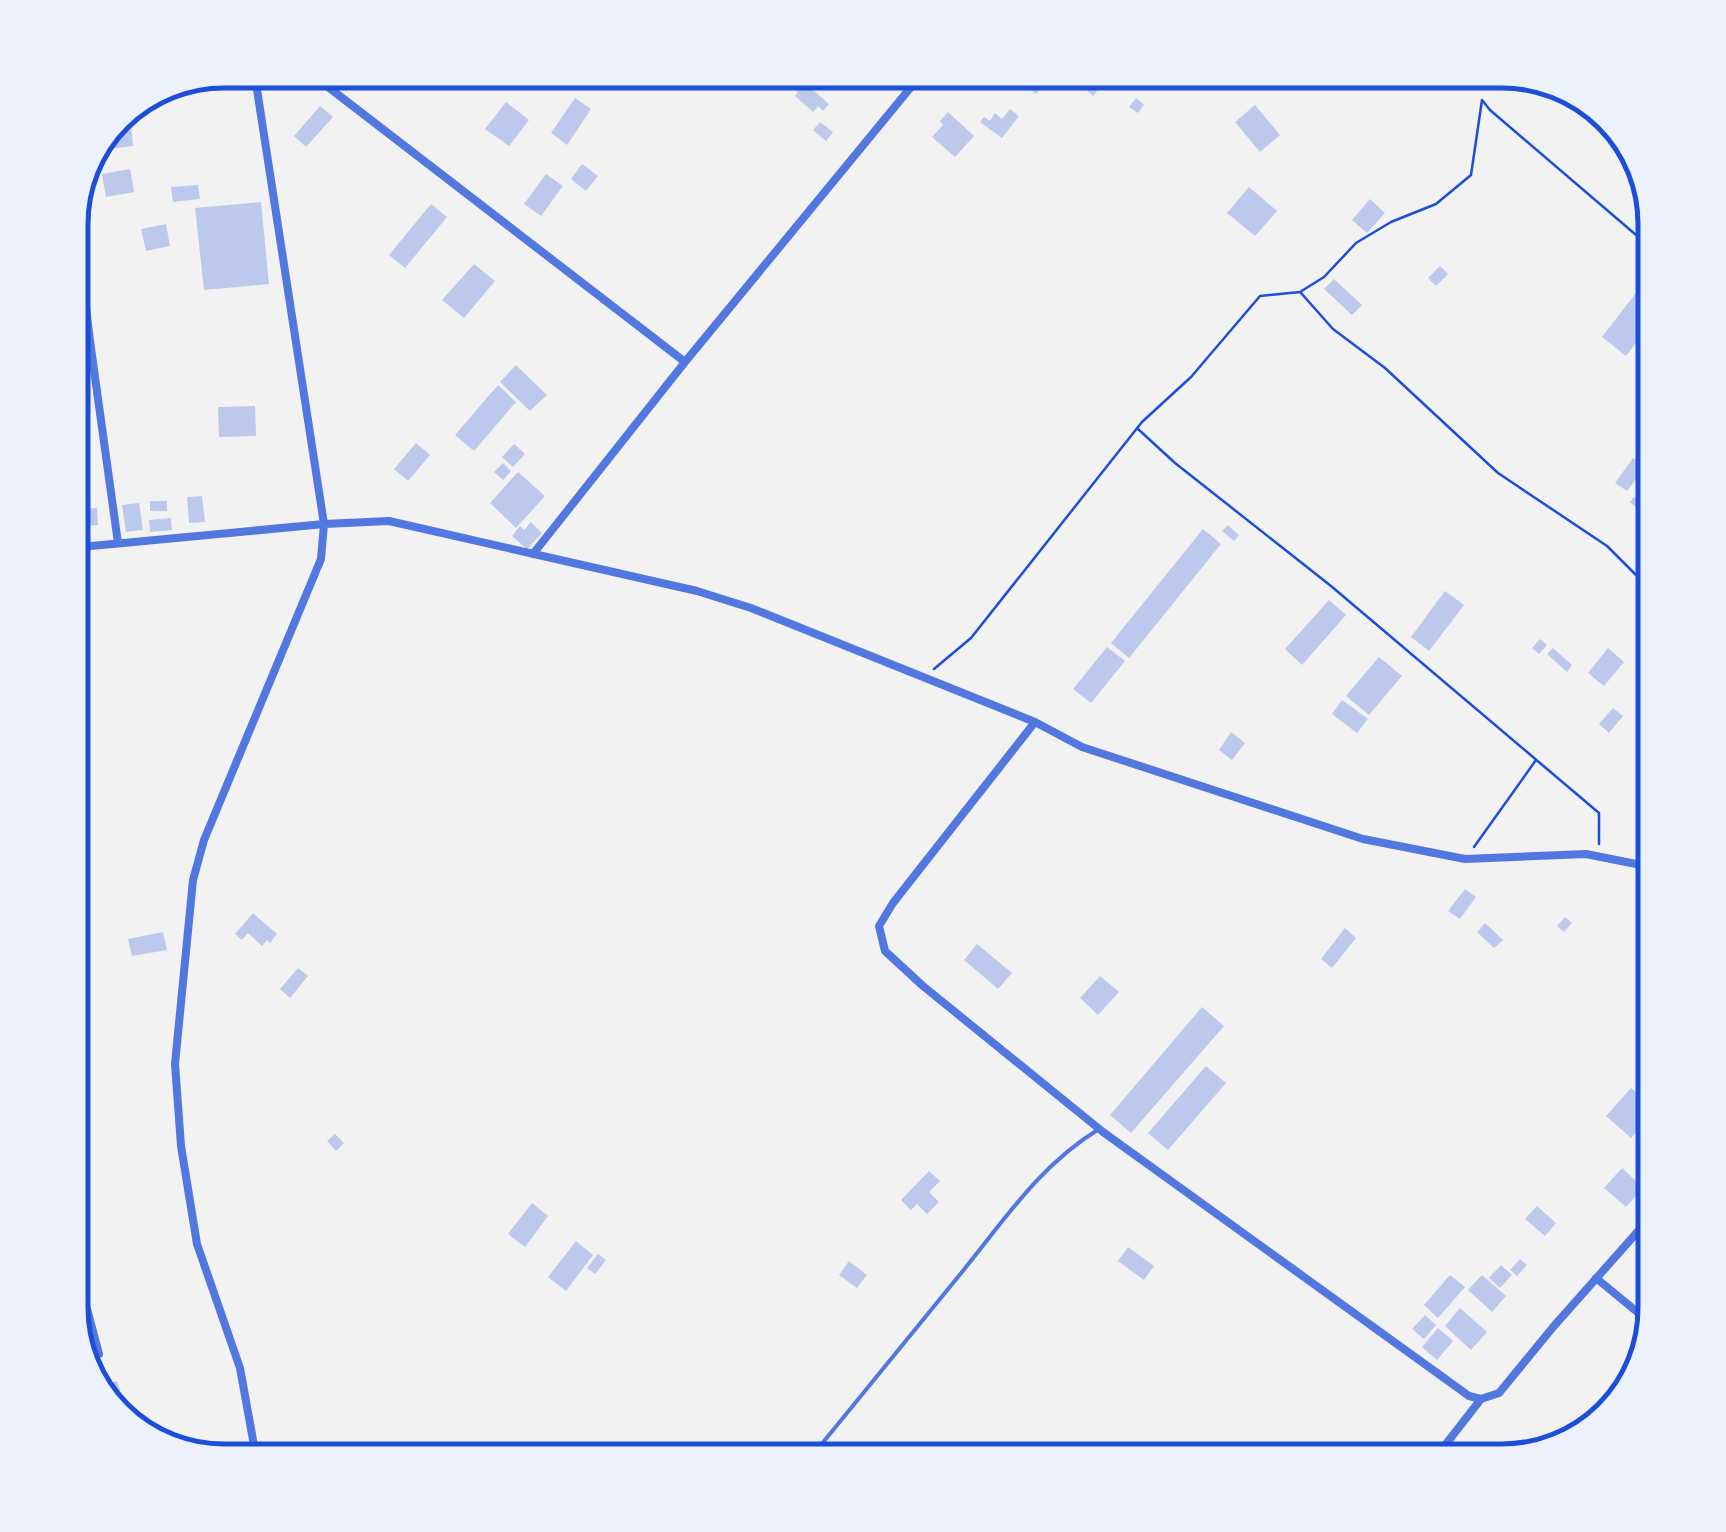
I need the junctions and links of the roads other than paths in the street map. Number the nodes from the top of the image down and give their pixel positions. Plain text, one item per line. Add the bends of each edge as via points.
1 (257, 88) edge
2 (329, 88) edge
3 (910, 88) edge
4 (88, 324) edge
5 (685, 362) junction
6 (324, 524) junction
7 (118, 543) junction
8 (88, 546) edge
9 (533, 554) junction
10 (1035, 722) junction
11 (1638, 864) edge
12 (1098, 1129) junction
13 (1638, 1231) edge
14 (1596, 1278) junction
15 (1638, 1312) edge
16 (88, 1313) edge
17 (99, 1354) dead end
18 (1481, 1399) junction
19 (254, 1444) edge
20 (822, 1444) edge
21 (1446, 1444) edge

1 - 6 street
2 - 5 street
3 - 5 street
4 - 7 street
5 - 9 street
6 - 7 street
6 - 9 street via 389,521
6 - 19 street via 321,558 204,840 175,1064 197,1244 240,1368
7 - 8 street
9 - 10 street via 751,608
10 - 11 street via 1082,747 1363,838 1465,859 1586,854
10 - 12 street via 879,926 885,951
12 - 18 street
12 - 20 lane via 1046,1170
13 - 14 street
14 - 15 street
14 - 18 street via 1498,1393
16 - 17 street
18 - 21 street

